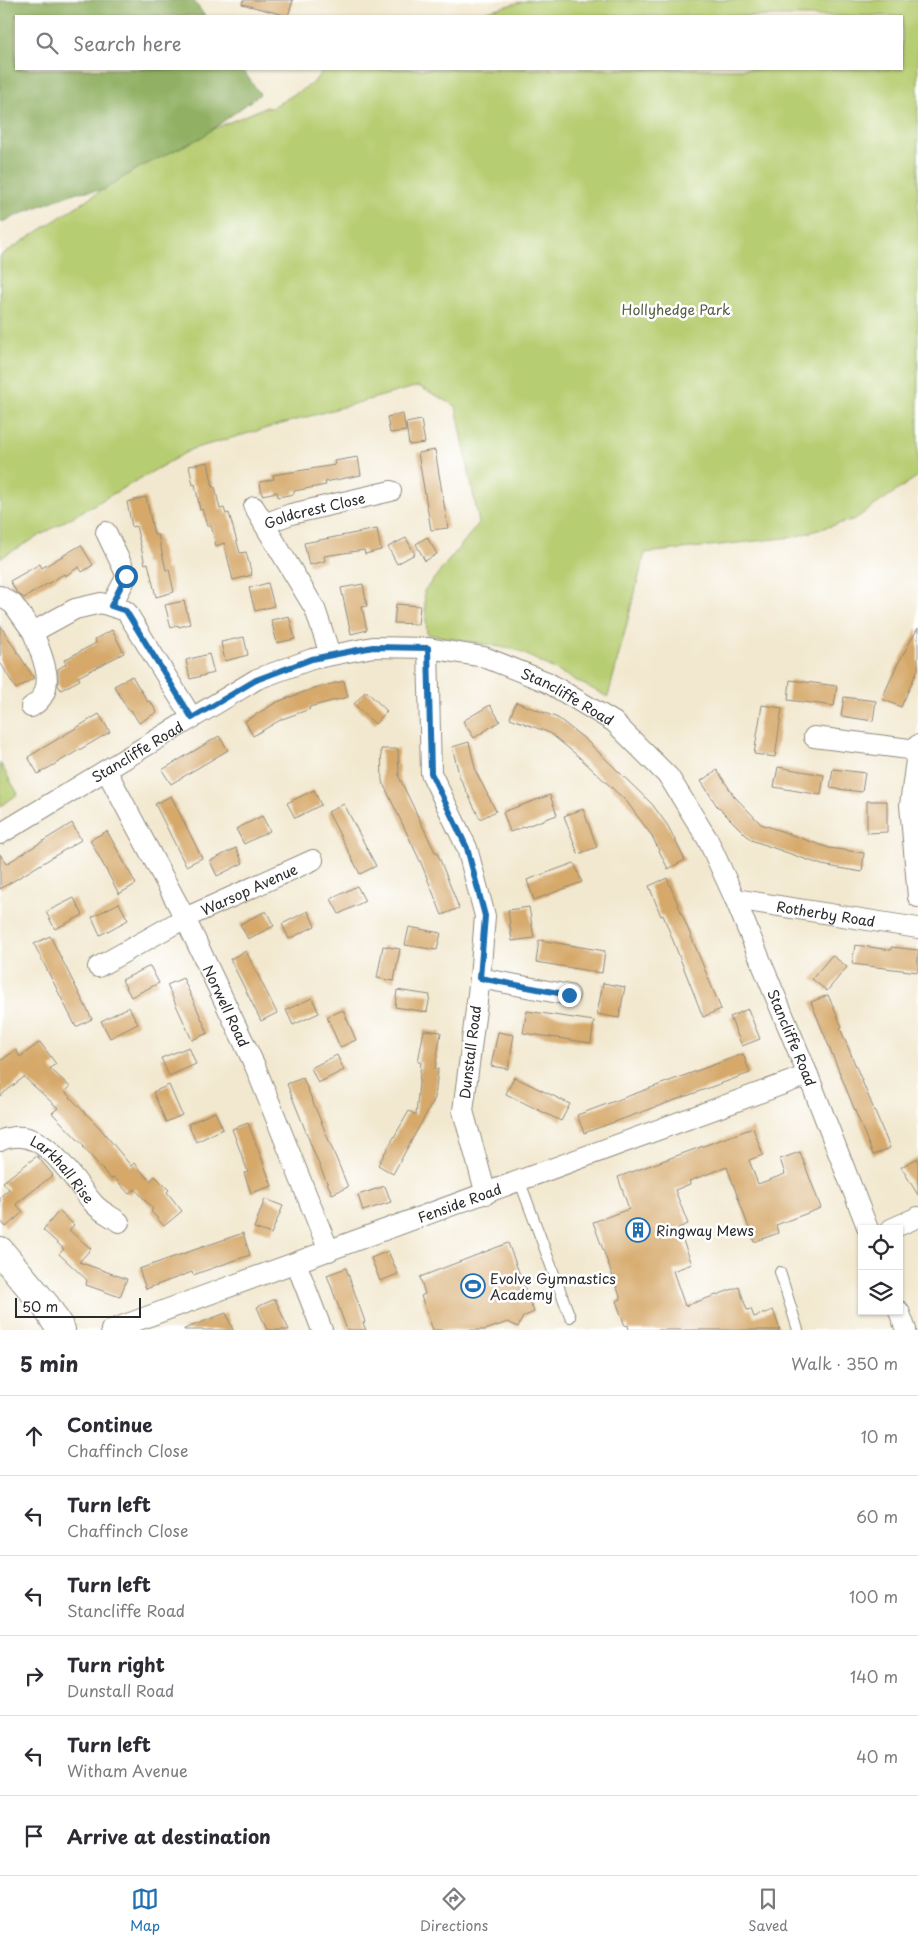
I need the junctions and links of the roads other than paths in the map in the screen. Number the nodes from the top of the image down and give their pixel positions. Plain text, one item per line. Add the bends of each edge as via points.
1 (391, 491) dead end
2 (254, 507) dead end
3 (264, 524) junction
4 (106, 532) dead end
5 (0, 596) edge
6 (111, 606) junction
7 (33, 632) junction
8 (428, 648) junction
9 (330, 654) junction
10 (30, 708) dead end
11 (192, 718) junction
12 (814, 738) dead end
13 (918, 748) edge
14 (106, 770) junction
15 (0, 834) edge
16 (313, 860) dead end
17 (918, 897) edge
18 (735, 899) junction
19 (185, 918) junction
20 (918, 928) edge
21 (98, 967) dead end
22 (480, 978) junction
23 (569, 995) dead end
24 (808, 1075) junction
25 (0, 1141) edge
26 (520, 1182) junction
27 (486, 1194) junction
28 (918, 1217) edge
29 (119, 1222) dead end
30 (866, 1225) edge
31 (900, 1225) edge
32 (0, 1251) edge
33 (329, 1251) junction
34 (296, 1262) junction
35 (780, 1272) dead end
36 (900, 1315) edge
37 (570, 1317) dead end
38 (61, 1330) edge
39 (111, 1330) edge
40 (322, 1330) edge
41 (798, 1330) edge
42 (906, 1330) edge

1 - 3 street, Goldcrest Close via 291,514
2 - 3 street
3 - 9 street, Goldcrest Close via 315,609
4 - 6 street via 126,576
5 - 7 street via 13,604
6 - 7 street via 102,603 74,609
6 - 11 street via 126,611
7 - 10 street via 45,664 48,686 40,702
8 - 9 street, Stancliffe Road via 373,647
8 - 18 street, Stancliffe Road via 498,662 547,682 614,722 669,777 708,840
8 - 22 street, Dunstall Road via 431,773 467,848 485,916
9 - 11 street, Stancliffe Road via 256,680
11 - 14 street, Stancliffe Road
12 - 13 street
13 - 17 street via 910,805
14 - 15 street, Stancliffe Road
14 - 19 street, Norwell Road
16 - 19 street, Warsop Avenue
18 - 20 street, Rotherby Road
18 - 24 street, Stancliffe Road
19 - 21 street, Warsop Avenue
19 - 33 street, Norwell Road via 255,1066
22 - 23 street
22 - 27 street, Dunstall Road via 463,1111
24 - 26 street, Fenside Road
24 - 30 street, Stancliffe Road
25 - 29 street, Larkhall Rise via 23,1136 41,1144 68,1168 95,1205
26 - 27 street, Fenside Road
26 - 37 lane
27 - 33 street, Fenside Road
28 - 31 street
32 - 38 main road via 46,1306
33 - 34 street, Fenside Road
34 - 39 street, Fenside Road
34 - 40 street
35 - 41 lane
36 - 42 street

